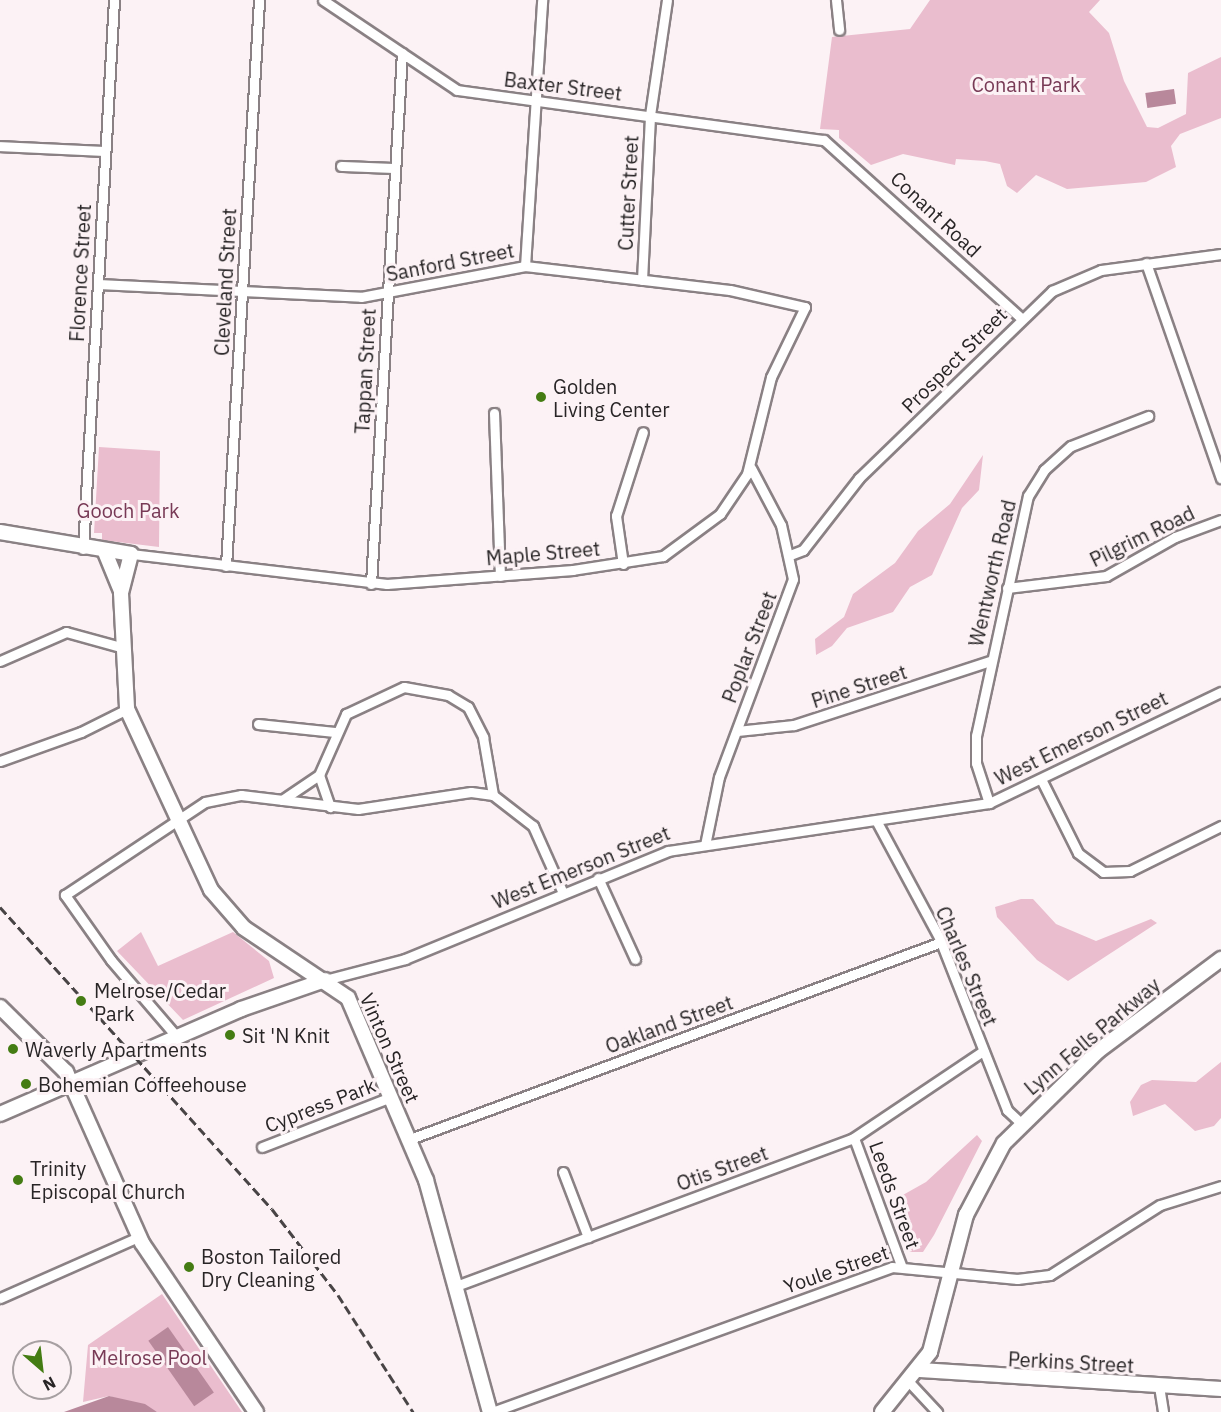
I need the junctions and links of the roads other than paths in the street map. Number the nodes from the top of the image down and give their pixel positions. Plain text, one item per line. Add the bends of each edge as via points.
1 (114, 0) edge
2 (259, 0) edge
3 (322, 0) edge
4 (542, 0) edge
5 (836, 0) edge
6 (668, 1) edge
7 (839, 30) dead end
8 (402, 53) junction
9 (534, 100) junction
10 (650, 115) junction
11 (824, 140) joint
12 (0, 146) edge
13 (105, 151) junction
14 (341, 166) dead end
15 (395, 168) junction
16 (1221, 255) edge
17 (1146, 263) junction
18 (525, 266) junction
19 (642, 280) junction
20 (98, 284) junction
21 (242, 290) junction
22 (387, 293) junction
23 (805, 307) joint
24 (1021, 318) junction
25 (494, 412) dead end
26 (1148, 416) dead end
27 (643, 432) dead end
28 (750, 468) junction
29 (1221, 478) edge
30 (1221, 520) edge
31 (0, 532) edge
32 (83, 549) junction
33 (105, 552) junction
34 (130, 554) junction
35 (790, 555) junction
36 (623, 564) junction
37 (226, 566) junction
38 (500, 576) junction
39 (371, 584) junction
40 (1007, 588) junction
41 (121, 593) junction
42 (121, 648) junction
43 (0, 661) edge
44 (990, 662) junction
45 (1221, 692) edge
46 (127, 709) junction
47 (258, 723) dead end
48 (736, 731) junction
49 (335, 732) junction
50 (0, 761) edge
51 (319, 775) junction
52 (1042, 781) junction
53 (494, 795) junction
54 (282, 800) junction
55 (989, 803) junction
56 (330, 807) junction
57 (175, 819) junction
58 (877, 822) junction
59 (1221, 826) edge
60 (705, 845) junction
61 (598, 878) junction
62 (563, 893) junction
63 (941, 942) junction
64 (635, 959) dead end
65 (1221, 959) edge
66 (325, 980) junction
67 (0, 1007) edge
68 (173, 1032) junction
69 (983, 1052) junction
70 (71, 1082) junction
71 (391, 1097) junction
72 (0, 1114) edge
73 (1021, 1123) junction
74 (854, 1138) junction
75 (410, 1139) junction
76 (262, 1147) dead end
77 (562, 1172) dead end
78 (1221, 1186) edge
79 (138, 1237) junction
80 (588, 1237) junction
81 (901, 1265) junction
82 (952, 1269) junction
83 (456, 1286) junction
84 (0, 1298) edge
85 (920, 1370) junction
86 (910, 1383) junction
87 (1159, 1386) junction
88 (1221, 1389) edge
89 (256, 1412) edge
90 (491, 1412) edge
91 (882, 1412) edge
92 (937, 1412) edge
93 (1163, 1412) edge

1 - 13 street, Florence Street
2 - 21 street, Cleveland Street
3 - 8 street, Baxter Street
4 - 9 street
5 - 7 street
6 - 10 street, Cutter Street
8 - 9 street, Baxter Street via 457,90
8 - 15 street, Tappan Street
9 - 10 street, Baxter Street
9 - 18 street
10 - 11 street, Baxter Street
10 - 19 street, Cutter Street
11 - 24 street, Conant Road
12 - 13 street
13 - 20 street, Florence Street
14 - 15 street
15 - 22 street, Tappan Street
16 - 17 street, Prospect Street
17 - 24 street, Prospect Street via 1077,278
17 - 29 street
18 - 19 street, Sanford Street
18 - 22 street, Sanford Street
19 - 23 street, Sanford Street via 792,300
20 - 21 street, Sanford Street
20 - 32 street, Florence Street
21 - 22 street, Sanford Street via 353,297
21 - 37 street, Cleveland Street
22 - 39 street, Tappan Street
23 - 28 street, Maple Street via 771,377
24 - 35 street, Prospect Street via 859,478 803,550
25 - 38 street
26 - 40 street, Wentworth Road via 1085,437 1044,470 1023,508
27 - 36 street via 616,516
28 - 35 street, Poplar Street via 769,496
28 - 36 street, Maple Street via 720,514 697,533 663,556
30 - 40 street, Pilgrim Road via 1175,537 1106,576
31 - 32 street
32 - 33 street
33 - 34 street
33 - 41 street, Vinton Street
34 - 37 street, Maple Street
34 - 41 street, Vinton Street
35 - 48 street, Poplar Street via 789,598
36 - 38 street, Maple Street
37 - 39 street, Maple Street
38 - 39 street, Maple Street
40 - 44 street, Wentworth Road
41 - 42 street, Vinton Street
42 - 43 street via 66,632
42 - 46 street, Vinton Street
44 - 48 street, Pine Street via 794,725
44 - 55 street, Wentworth Road via 975,745
45 - 52 street, West Emerson Street
46 - 50 street via 81,732
46 - 57 street, Vinton Street
47 - 49 street
48 - 60 street, Poplar Street via 717,781
49 - 51 street
49 - 53 street via 349,712 396,689 448,695 465,704 478,724
51 - 54 street
51 - 56 street
52 - 55 street, West Emerson Street
52 - 59 street via 1078,853 1104,872 1130,871
53 - 56 street via 471,792 371,808
53 - 62 street via 533,826
54 - 56 street
54 - 57 street via 225,797
55 - 58 street, West Emerson Street
57 - 66 street, Vinton Street via 200,874 232,916
57 - 68 street via 65,895 111,960
58 - 60 street, West Emerson Street
58 - 63 street, Charles Street
60 - 61 street, West Emerson Street via 668,851
61 - 62 street, West Emerson Street
61 - 64 street
62 - 66 street, West Emerson Street via 405,959
63 - 69 street, Charles Street
63 - 75 street, Oakland Street
65 - 73 street, Lynn Fells Parkway via 1098,1051
66 - 68 street, West Emerson Street
66 - 71 street, Vinton Street via 348,998
67 - 70 street via 58,1062
68 - 70 street, West Emerson Street
69 - 73 street, Charles Street via 1007,1110
69 - 74 street, Otis Street
70 - 72 street, West Emerson Street
70 - 79 street
71 - 75 street, Vinton Street
71 - 76 street, Cypress Park
73 - 82 street, Lynn Fells Parkway via 973,1194
74 - 80 street, Otis Street
74 - 81 street, Leeds Street
75 - 83 street, Vinton Street
77 - 80 street
78 - 82 street, Youle Street via 1160,1205 1042,1278 1004,1278
79 - 84 street
79 - 89 street
80 - 83 street, Otis Street
81 - 82 street, Youle Street
81 - 90 street, Youle Street
82 - 85 street, Lynn Fells Parkway via 936,1335
83 - 90 street, Vinton Street
85 - 86 street, Lynn Fells Parkway
85 - 87 street, Perkins Street
86 - 91 street, Lynn Fells Parkway
86 - 92 street
87 - 88 street, Perkins Street
87 - 93 street

